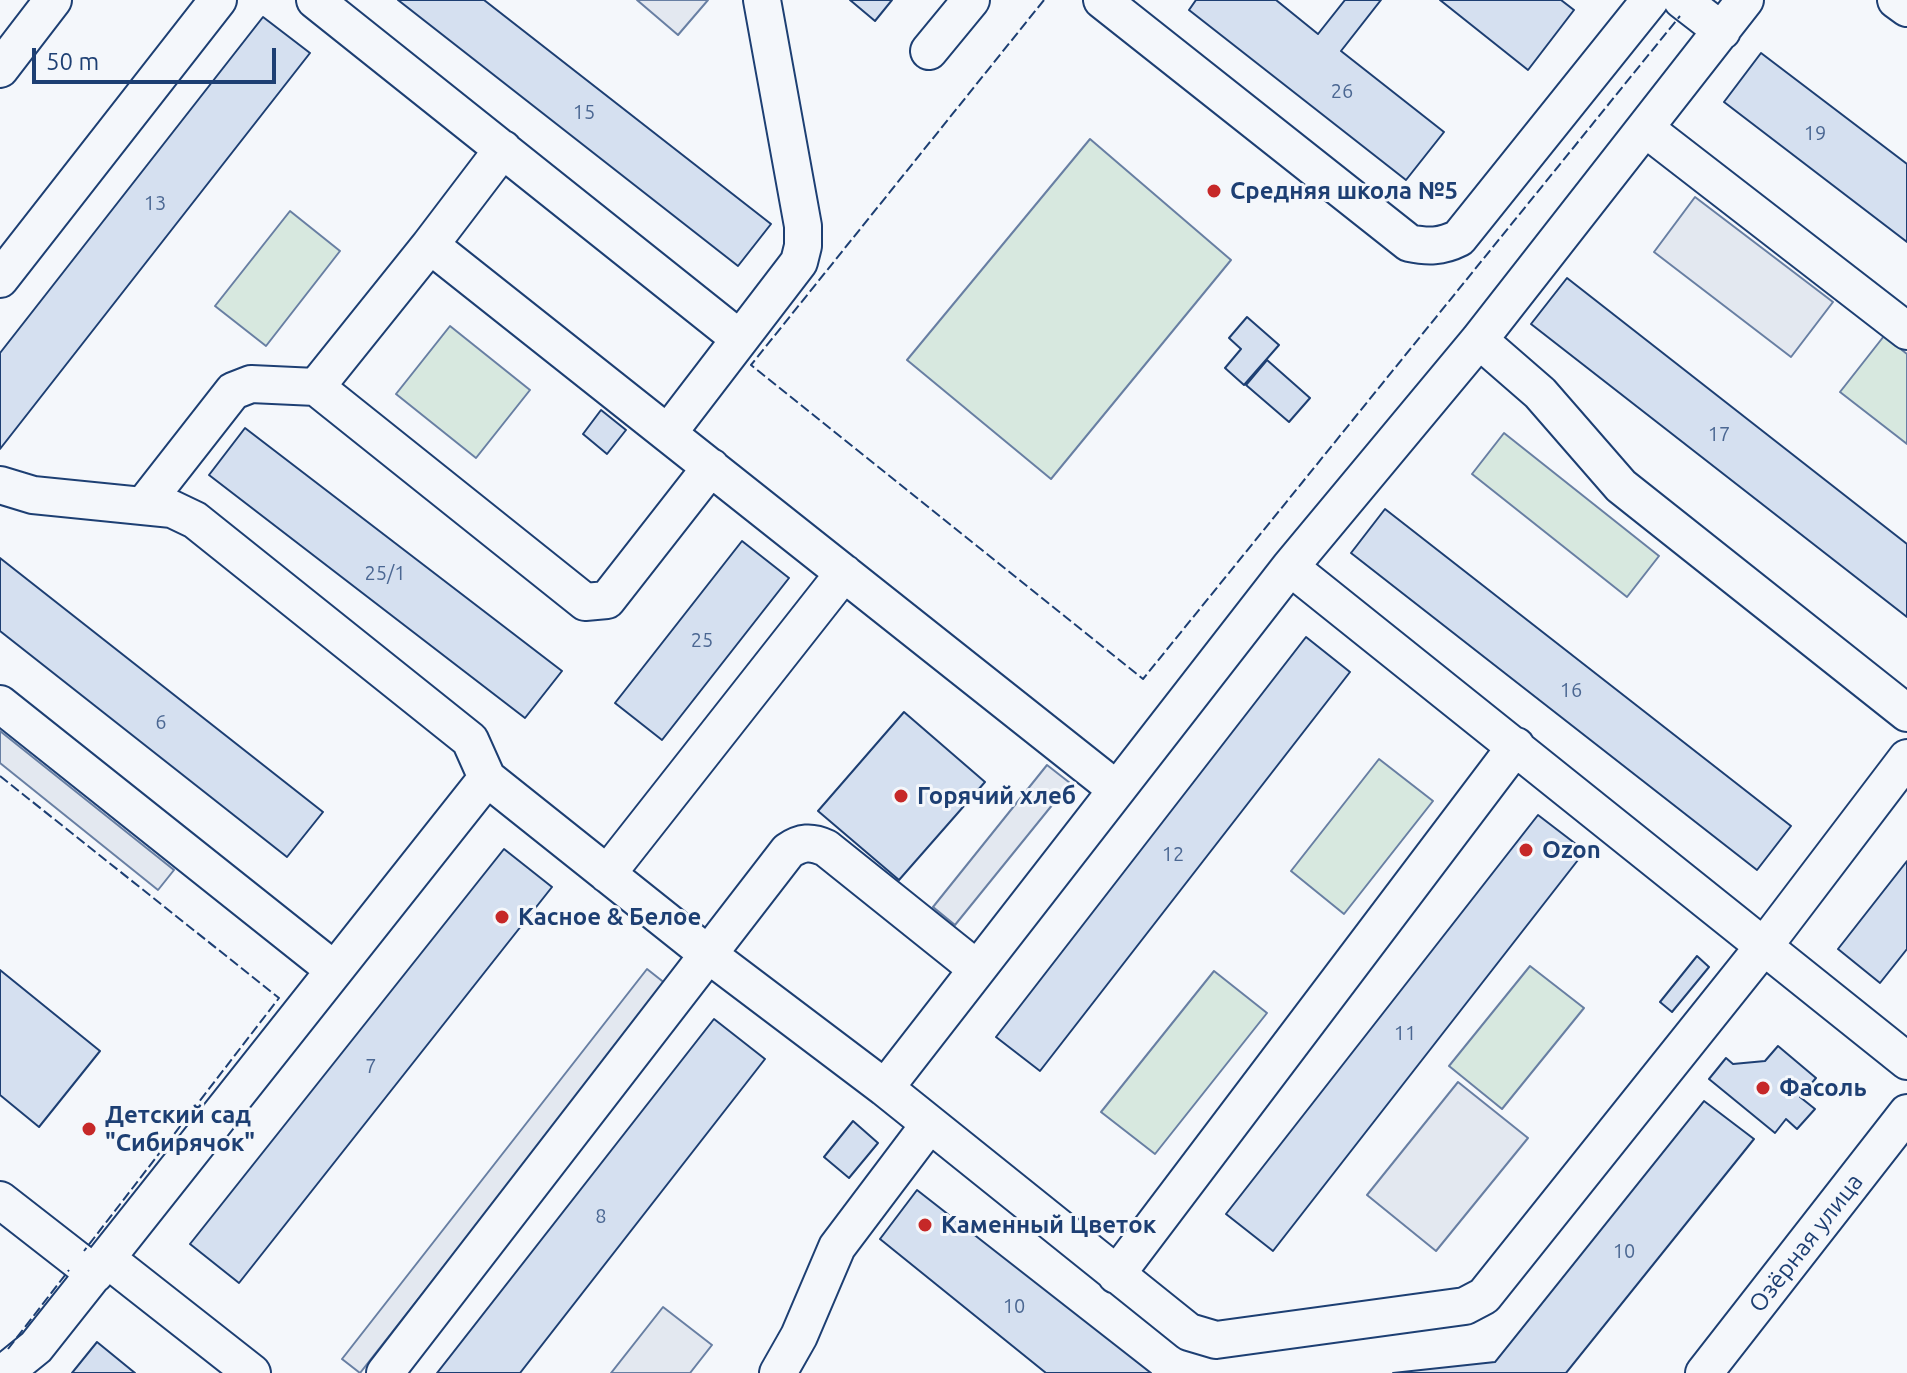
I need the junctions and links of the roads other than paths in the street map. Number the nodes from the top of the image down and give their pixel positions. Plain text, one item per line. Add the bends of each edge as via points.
1 (53, 0) edge
2 (218, 0) edge
3 (315, 0) edge
4 (762, 0) edge
5 (971, 0) edge
6 (1102, 0) edge
7 (1650, 0) edge
8 (1682, 0) edge
9 (1745, 0) edge
10 (1896, 0) edge
11 (1907, 8) edge
12 (1722, 31) junction
13 (929, 51) dead end
14 (0, 69) edge
15 (1646, 129) junction
16 (503, 149) junction
17 (430, 245) junction
18 (0, 279) edge
19 (1907, 331) edge
20 (740, 339) junction
21 (1479, 340) junction
22 (316, 387) junction
23 (668, 433) junction
24 (711, 467) junction
25 (0, 485) edge
26 (143, 506) junction
27 (1290, 567) junction
28 (844, 573) junction
29 (0, 704) edge
30 (1907, 713) edge
31 (1516, 746) junction
32 (1907, 758) edge
33 (487, 778) junction
34 (1116, 789) junction
35 (607, 874) junction
36 (1764, 946) junction
37 (709, 955) junction
38 (333, 969) junction
39 (977, 969) junction
40 (1907, 1061) edge
41 (885, 1088) junction
42 (1907, 1113) edge
43 (929, 1125) junction
44 (0, 1200) edge
45 (101, 1266) junction
46 (1116, 1275) junction
47 (4, 1373) edge
48 (252, 1373) edge
49 (385, 1373) edge
50 (778, 1373) edge
51 (1704, 1373) edge

1 - 14 street
2 - 18 street
3 - 16 street
4 - 20 street via 803,246 799,262
5 - 13 street
6 - 7 street via 1409,243 1428,247 1459,238
8 - 12 street
9 - 12 street
10 - 11 street
12 - 15 street
15 - 19 street
15 - 21 street
16 - 17 street
16 - 20 street
17 - 22 street
17 - 23 street
20 - 23 street
21 - 27 street
21 - 30 street via 1540,393 1621,486
22 - 24 street via 585,602 607,600
22 - 26 street via 251,384 233,391
23 - 24 street
24 - 28 street
25 - 26 street via 33,495
26 - 33 street via 172,509 195,520 470,740
27 - 31 street
27 - 34 street
28 - 34 street
28 - 35 street
29 - 38 street
31 - 36 street
31 - 46 street
32 - 36 street
33 - 35 street
33 - 38 street
34 - 39 street
35 - 37 street
36 - 40 street
36 - 46 street via 1484,1296 1465,1306 1216,1340 1189,1332
37 - 39 street via 788,851 814,843
37 - 41 street
37 - 49 street
38 - 45 street
39 - 41 street
41 - 43 street
42 - 51 street, Озёрная улица
43 - 46 street
43 - 50 street via 837,1247
44 - 45 street
45 - 47 street via 36,1347
45 - 48 street

